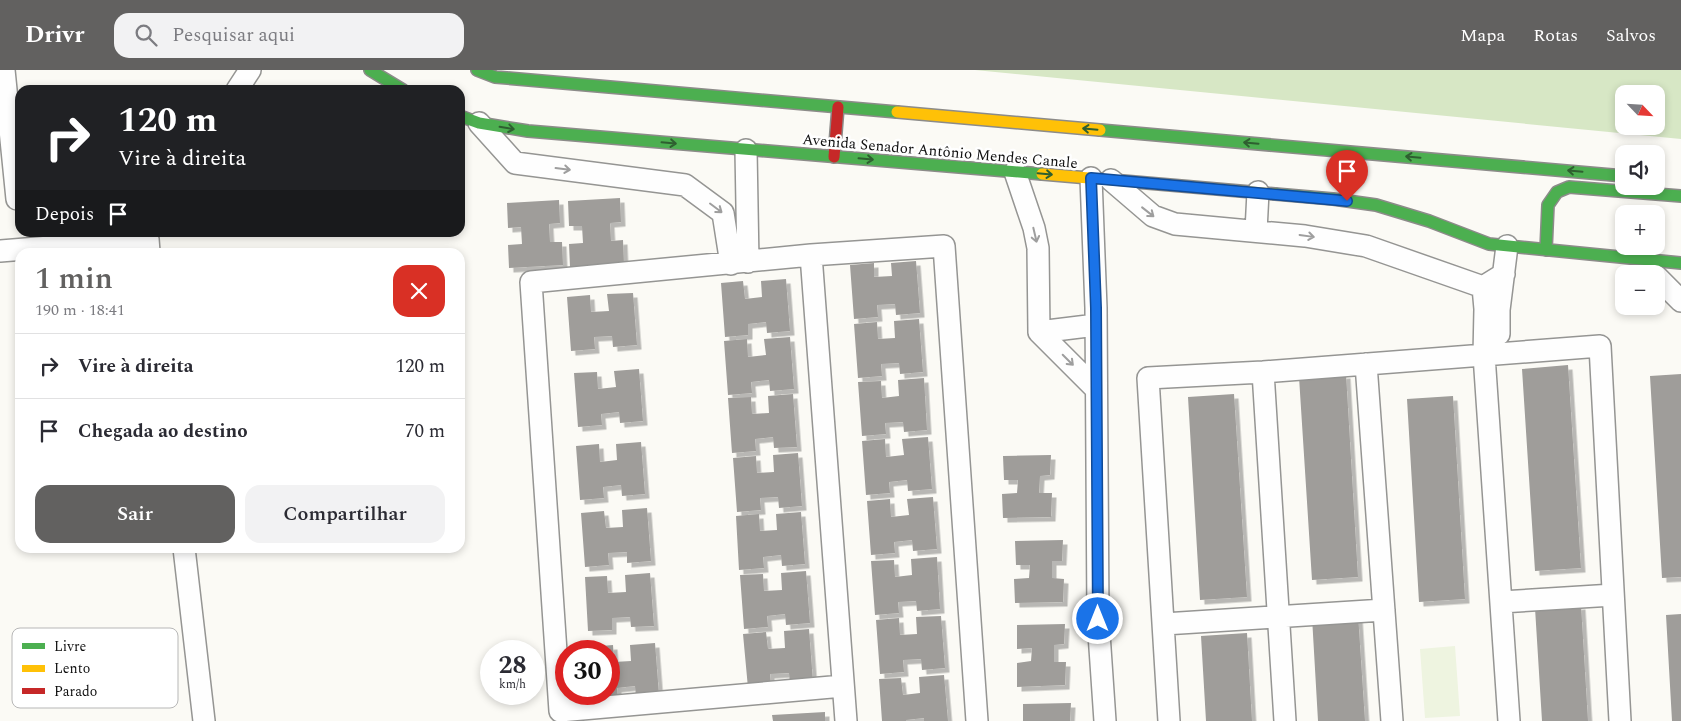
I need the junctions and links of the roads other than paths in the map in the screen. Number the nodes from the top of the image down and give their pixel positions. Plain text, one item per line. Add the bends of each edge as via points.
1 (4, 70) edge
2 (250, 70) edge
3 (370, 70) edge
4 (477, 70) edge
5 (240, 85) edge
6 (395, 85) edge
7 (838, 106) junction
8 (470, 120) edge
9 (746, 150) junction
10 (834, 157) junction
11 (1015, 172) junction
12 (1615, 175) edge
13 (1101, 179) junction
14 (1258, 192) junction
15 (1681, 196) edge
16 (12, 200) edge
17 (1256, 231) junction
18 (1507, 246) junction
19 (37, 248) edge
20 (149, 248) edge
21 (15, 250) edge
22 (1546, 250) junction
23 (1681, 250) edge
24 (0, 251) edge
25 (811, 255) junction
26 (1639, 259) junction
27 (739, 263) junction
28 (1681, 263) edge
29 (1645, 265) edge
30 (1504, 274) junction
31 (1665, 285) edge
32 (1483, 287) junction
33 (1681, 301) edge
34 (1096, 325) junction
35 (1039, 332) junction
36 (1491, 355) junction
37 (1366, 364) junction
38 (1263, 372) junction
39 (1096, 388) junction
40 (185, 553) edge
41 (1614, 595) junction
42 (1501, 602) junction
43 (1384, 610) junction
44 (1279, 616) junction
45 (1164, 624) junction
46 (843, 686) junction
47 (204, 721) edge
48 (846, 721) edge
49 (977, 721) edge
50 (1105, 721) edge
51 (1170, 721) edge
52 (1285, 721) edge
53 (1392, 721) edge
54 (1509, 721) edge
55 (1620, 721) edge

1 - 16 street
2 - 5 street
3 - 6 main road
4 - 7 main road via 496,77
7 - 10 main road
12 -> 7 main road
8 -> 9 main road, Avenida Senador Antônio Mendes Canale via 528,131
8 -> 27 street via 515,163 685,185 723,213
9 - 10 main road, Avenida Senador Antônio Mendes Canale
9 - 27 street
10 -> 11 main road, Avenida Senador Antônio Mendes Canale
11 -> 13 main road, Avenida Senador Antônio Mendes Canale
11 -> 35 street via 1038,248
13 - 14 main road, Avenida Senador Antônio Mendes Canale
13 -> 17 street via 1153,216 1176,224
13 - 34 street
14 - 17 street
14 - 18 main road, Avenida Senador Antônio Mendes Canale via 1376,205 1489,244
15 - 22 main road via 1569,187 1557,192 1548,205
17 -> 32 street via 1366,246
18 - 22 main road, Avenida Senador Antônio Mendes Canale
18 - 30 street
19 - 20 street via 148,239
21 - 24 street
22 - 26 main road, Avenida Senador Antônio Mendes Canale
23 - 26 main road
25 - 27 street
25 - 46 street
25 - 49 street via 944,246
26 - 28 main road, Avenida Senador Antônio Mendes Canale
26 - 29 street
27 - 46 street via 531,282 560,711
30 - 32 street
30 - 36 street
31 - 33 street
32 - 36 street
34 - 35 street
34 - 39 street
35 -> 39 street
36 - 37 street
36 - 41 street via 1600,346
36 - 42 street
37 - 38 street
37 - 43 street
38 - 44 street
38 - 45 street via 1148,378
39 - 50 street via 1098,619
40 - 47 street
41 - 42 street
41 - 55 street
42 - 54 street
43 - 44 street
43 - 53 street
44 - 45 street
44 - 52 street
45 - 51 street
46 - 48 street

